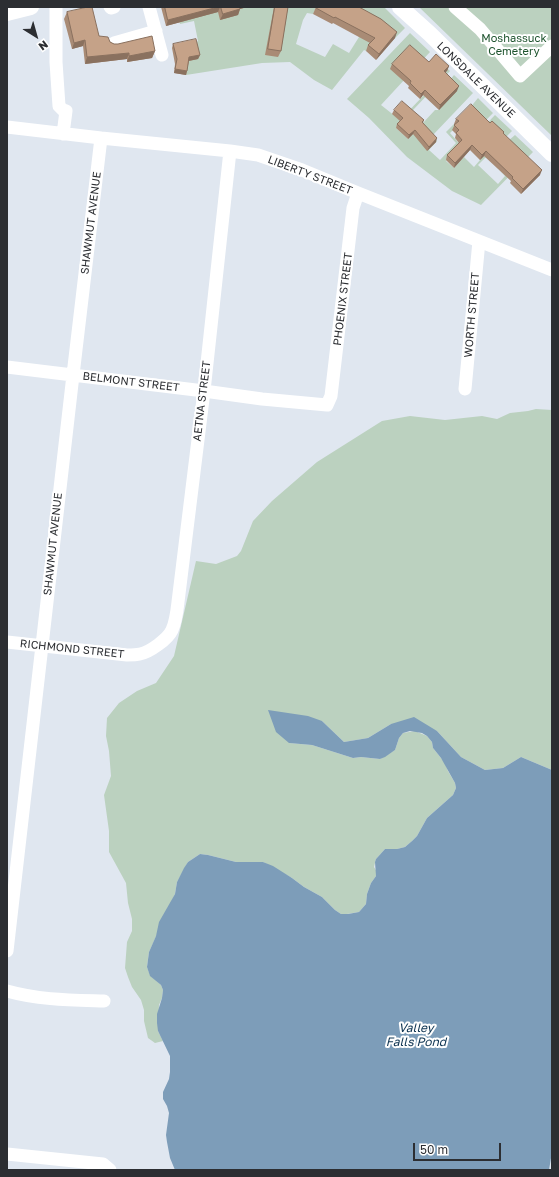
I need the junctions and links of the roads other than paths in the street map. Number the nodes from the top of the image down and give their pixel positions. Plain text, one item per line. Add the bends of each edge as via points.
1 (31, 7) edge
2 (56, 7) edge
3 (110, 7) edge
4 (114, 7) edge
5 (149, 7) edge
6 (400, 7) edge
7 (455, 7) edge
8 (7, 13) edge
9 (156, 31) junction
10 (114, 43) edge
11 (552, 46) edge
12 (162, 55) dead end
13 (7, 127) edge
14 (63, 134) junction
15 (101, 138) junction
16 (230, 151) junction
17 (552, 154) edge
18 (358, 193) junction
19 (479, 241) junction
20 (552, 270) edge
21 (7, 367) edge
22 (72, 375) junction
23 (465, 389) dead end
24 (204, 391) junction
25 (327, 405) joint
26 (7, 642) edge
27 (158, 644) joint
28 (42, 646) junction
29 (7, 951) edge
30 (7, 991) edge
31 (104, 1001) dead end
32 (7, 1154) edge
33 (110, 1170) edge

1 - 8 main road
2 - 14 street via 59,106 66,111
3 - 4 street
5 - 9 street
6 - 17 main road, LONSDALE AVENUE
7 - 11 street via 480,29 520,76
9 - 10 street
9 - 12 street
13 - 14 street, LIBERTY STREET
14 - 15 street, LIBERTY STREET
15 - 16 street, LIBERTY STREET
15 - 22 street, SHAWMUT AVENUE
16 - 18 street, LIBERTY STREET via 258,155
16 - 24 street, AETNA STREET
18 - 19 street, LIBERTY STREET
18 - 25 street, PHOENIX STREET via 331,396
19 - 20 street, LIBERTY STREET
19 - 23 street, WORTH STREET
21 - 22 street, BELMONT STREET
22 - 24 street, BELMONT STREET
22 - 28 street, SHAWMUT AVENUE
24 - 25 street, BELMONT STREET
24 - 27 street, AETNA STREET via 175,622 171,632
26 - 28 street, RICHMOND STREET
27 - 28 street, RICHMOND STREET via 140,654 127,655
28 - 29 street, SHAWMUT AVENUE
30 - 31 street via 24,996 59,1000
32 - 33 street via 103,1164

